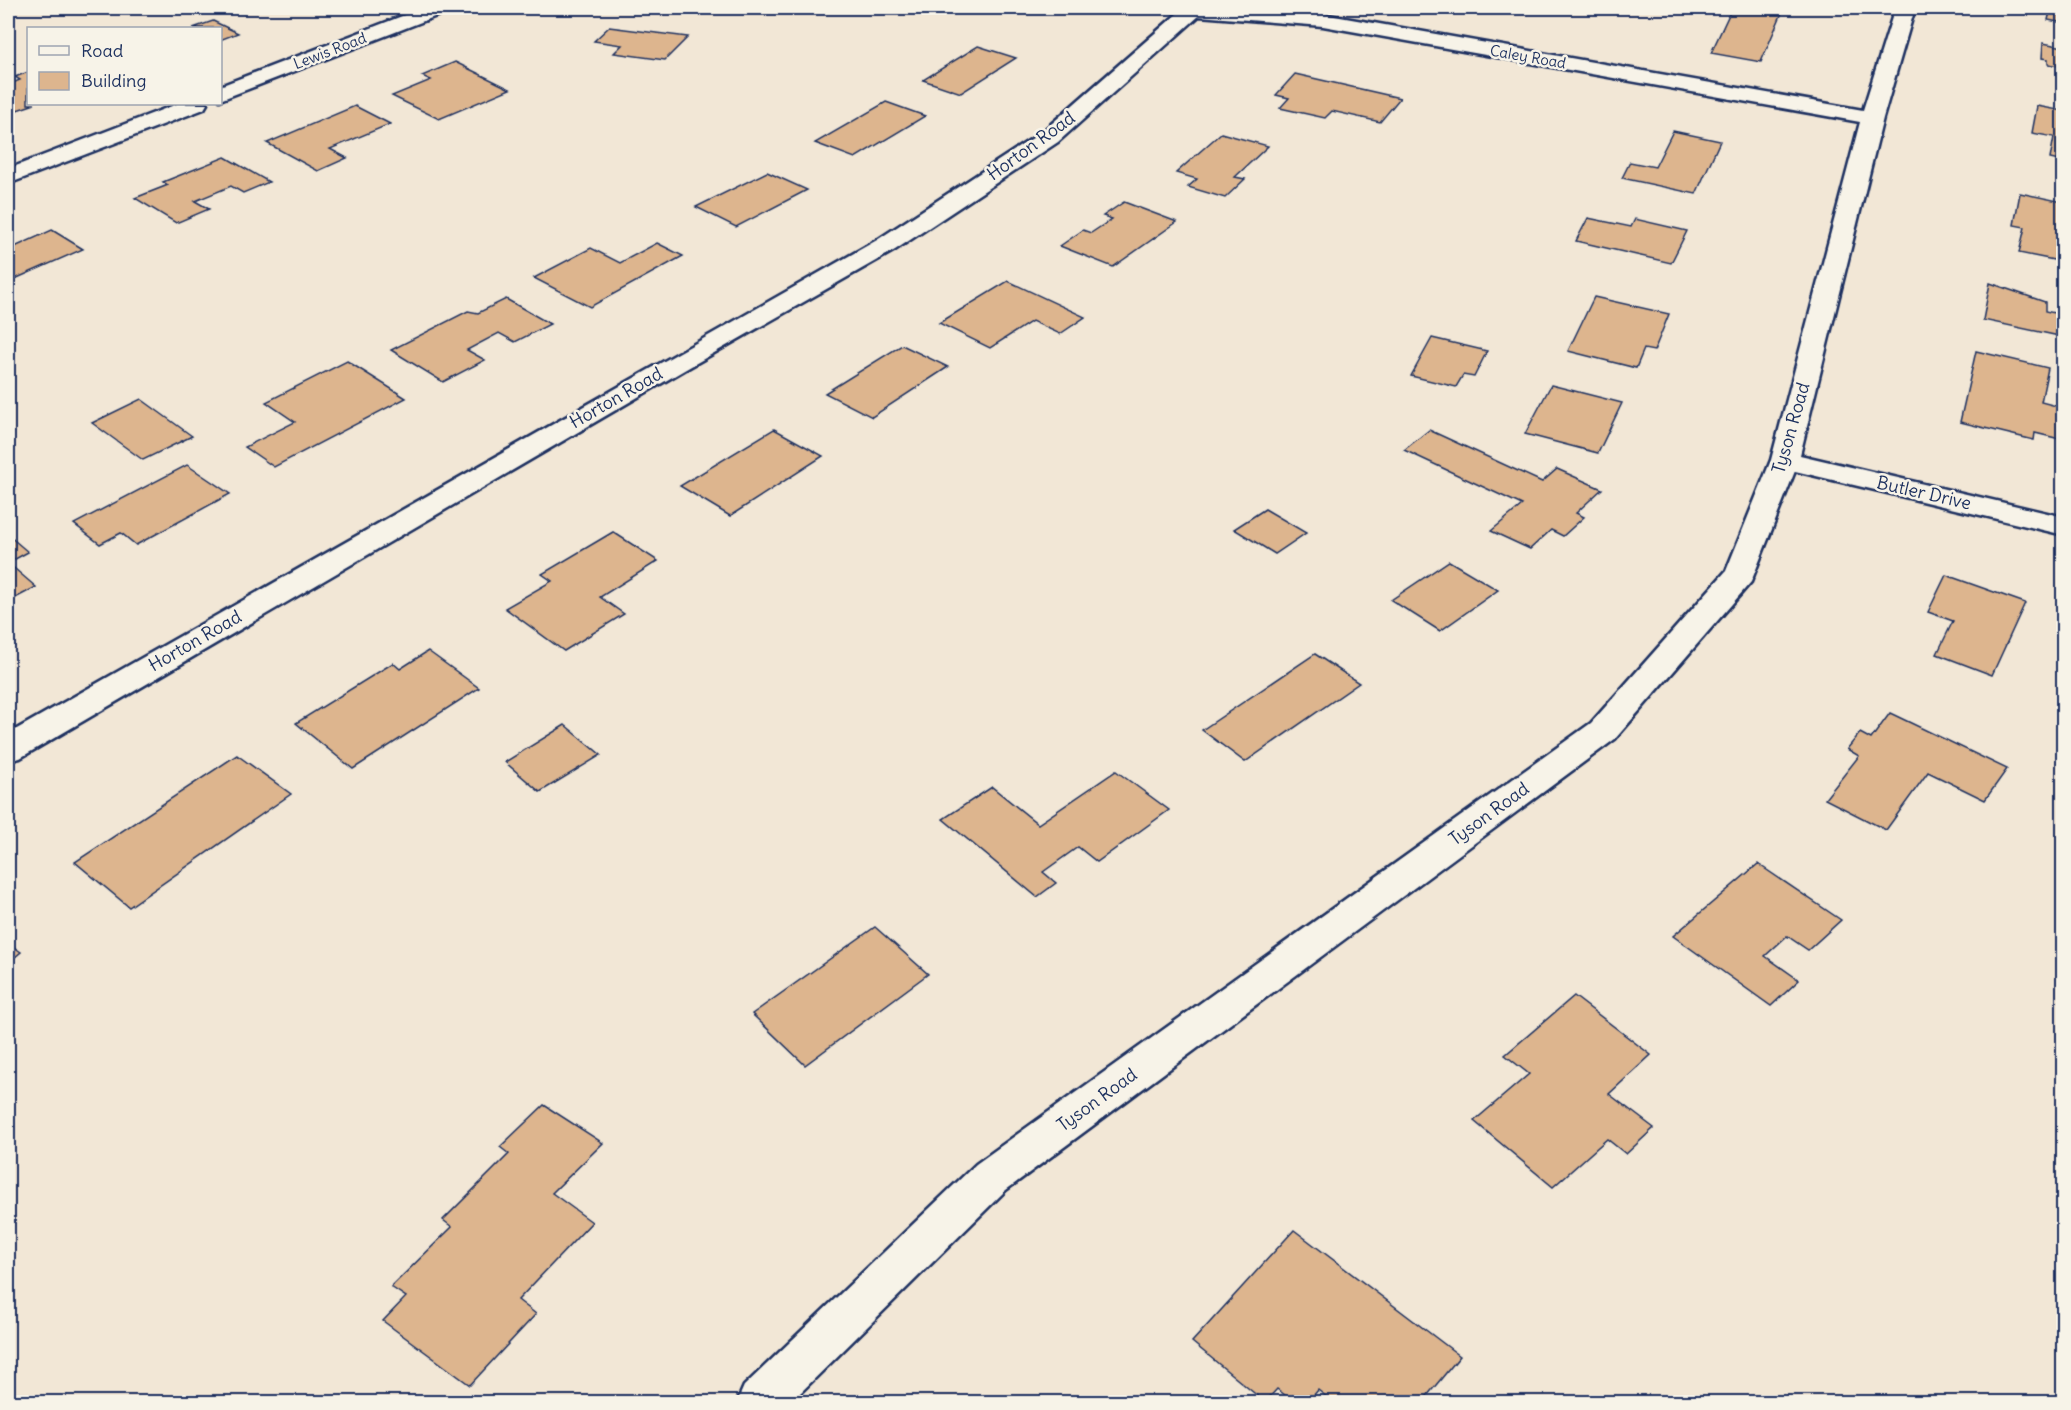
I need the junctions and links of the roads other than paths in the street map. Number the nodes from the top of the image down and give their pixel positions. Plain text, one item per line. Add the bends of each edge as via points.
1 (440, 8) edge
2 (1182, 8) edge
3 (1196, 8) edge
4 (1905, 8) edge
5 (222, 93) edge
6 (193, 105) edge
7 (1872, 118) junction
8 (8, 177) edge
9 (1785, 460) junction
10 (2064, 526) edge
11 (8, 749) edge
12 (760, 1402) edge

1 - 5 street, Lewis Road
2 - 3 street, Caley Road
3 - 7 street, Caley Road via 1323,20
3 - 11 street, Horton Road via 1050,137 886,245
4 - 7 street, Tyson Road
6 - 8 street
7 - 9 street, Tyson Road
9 - 10 street, Butler Drive
9 - 12 street, Tyson Road via 1740,575 1603,731 991,1177

